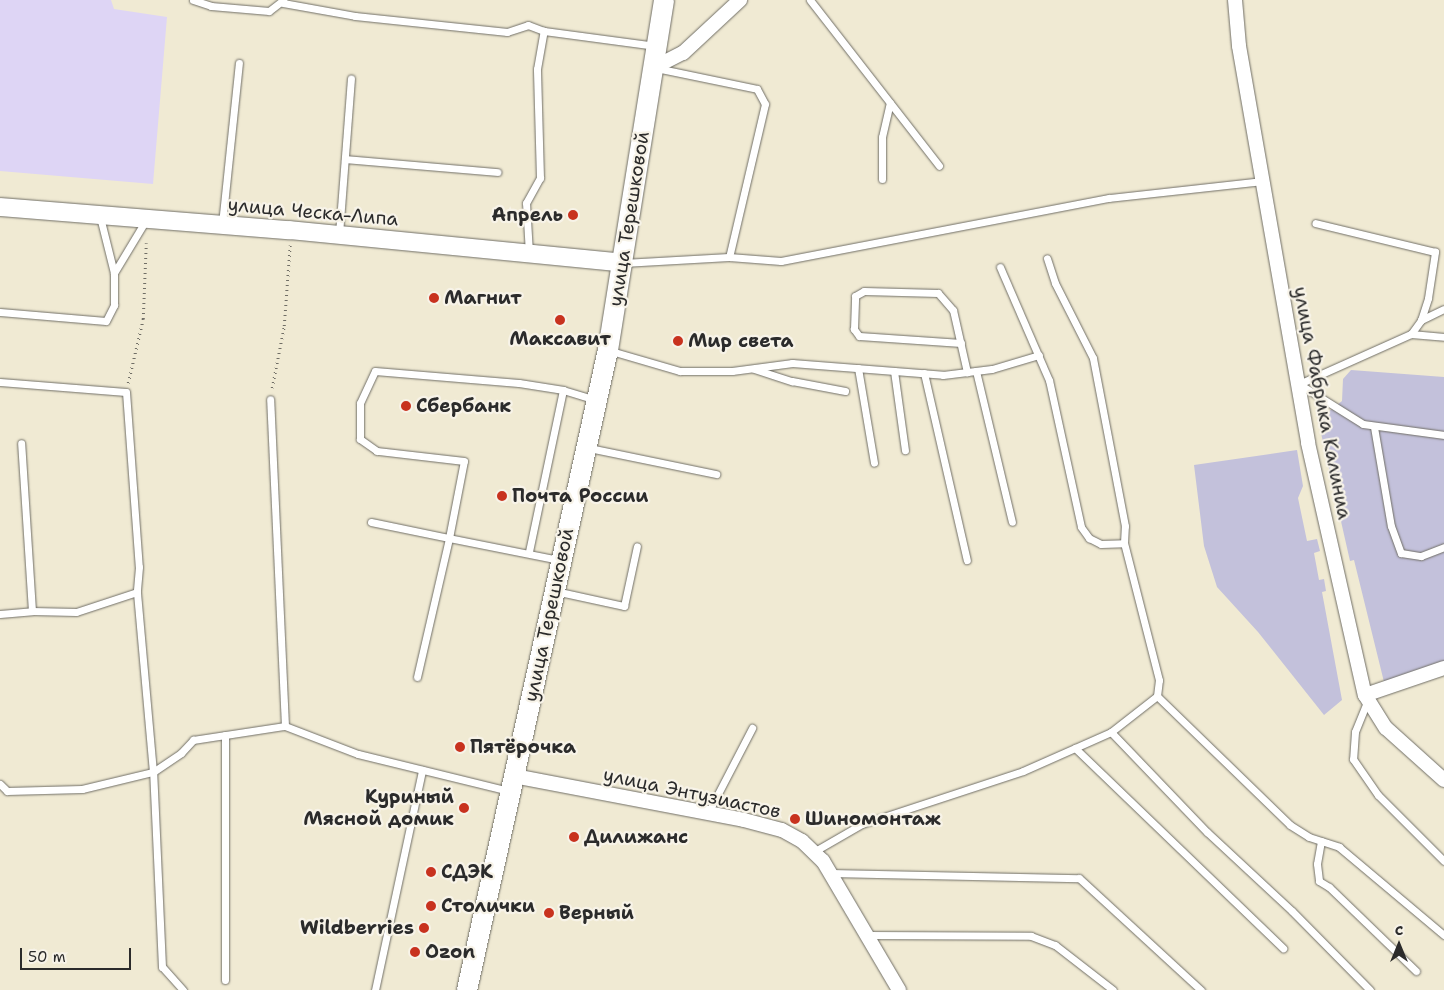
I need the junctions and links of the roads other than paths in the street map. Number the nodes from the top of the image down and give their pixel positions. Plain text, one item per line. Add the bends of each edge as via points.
1 (193, 0) edge
2 (740, 0) edge
3 (810, 0) edge
4 (1235, 0) edge
5 (664, 1) edge
6 (283, 2) edge
7 (544, 31) junction
8 (656, 46) junction
9 (239, 63) dead end
10 (653, 68) junction
11 (351, 78) dead end
12 (890, 102) junction
13 (345, 159) junction
14 (939, 166) dead end
15 (497, 172) dead end
16 (882, 179) dead end
17 (1264, 180) junction
18 (0, 207) edge
19 (100, 215) junction
20 (147, 218) junction
21 (1315, 223) dead end
22 (222, 224) junction
23 (339, 235) junction
24 (529, 253) junction
25 (729, 257) junction
26 (1047, 258) dead end
27 (622, 263) junction
28 (1000, 267) dead end
29 (114, 273) junction
30 (1444, 309) edge
31 (0, 312) edge
32 (1421, 320) junction
33 (1411, 334) junction
34 (1444, 337) edge
35 (960, 343) junction
36 (608, 350) junction
37 (1039, 355) junction
38 (752, 368) junction
39 (858, 368) junction
40 (894, 371) junction
41 (976, 371) junction
42 (967, 372) junction
43 (924, 373) junction
44 (0, 382) edge
45 (1300, 384) junction
46 (563, 390) junction
47 (845, 391) dead end
48 (270, 399) road end
49 (596, 400) junction
50 (1374, 427) junction
51 (1444, 435) edge
52 (21, 443) dead end
53 (586, 447) junction
54 (905, 450) dead end
55 (874, 464) dead end
56 (716, 474) dead end
57 (371, 522) dead end
58 (1012, 522) dead end
59 (450, 538) junction
60 (1124, 543) junction
61 (636, 546) dead end
62 (1444, 547) edge
63 (529, 552) junction
64 (967, 560) dead end
65 (562, 561) junction
66 (555, 591) junction
67 (138, 592) junction
68 (32, 611) junction
69 (0, 614) edge
70 (1444, 668) edge
71 (418, 677) dead end
72 (1157, 696) junction
73 (1366, 698) junction
74 (285, 726) junction
75 (752, 728) dead end
76 (1111, 732) junction
77 (225, 735) junction
78 (1075, 748) junction
79 (422, 770) junction
80 (153, 772) junction
81 (1444, 780) edge
82 (511, 783) junction
83 (0, 784) edge
84 (708, 813) junction
85 (1321, 841) junction
86 (815, 851) junction
87 (1444, 860) edge
88 (830, 873) junction
89 (866, 935) junction
90 (1444, 935) edge
91 (1283, 948) dead end
92 (1416, 971) dead end
93 (225, 980) dead end
94 (183, 990) edge
95 (375, 990) edge
96 (467, 990) edge
97 (899, 990) edge
98 (1113, 990) edge
99 (1201, 990) edge
100 (1370, 990) edge

1 - 6 lane via 211,6 269,11
2 - 10 street via 683,54
3 - 12 lane
4 - 17 street, улица Фабрика Калиниа via 1239,46
5 - 8 main road, улица Терешковой
6 - 7 lane via 356,16 507,32 528,26
7 - 8 lane
7 - 24 lane via 537,69 540,178 526,203
8 - 10 main road, улица Терешковой
9 - 22 lane
10 - 25 lane via 756,89 765,104
10 - 27 main road, улица Терешковой
11 - 13 lane
12 - 14 lane
12 - 16 lane via 882,138
13 - 15 lane
13 - 23 lane
17 - 25 lane via 1109,198 781,261
17 - 45 street, улица Фабрика Калиниа
18 - 19 street, улица Ческа-Липа
19 - 20 street, улица Ческа-Липа
19 - 29 lane
20 - 22 street, улица Ческа-Липа
20 - 29 lane
21 - 32 lane via 1435,252
22 - 23 street, улица Ческа-Липа
23 - 24 street, улица Ческа-Липа
24 - 27 street, улица Ческа-Липа
25 - 27 lane
26 - 60 lane via 1055,283 1093,358 1125,526
27 - 36 main road, улица Терешковой
28 - 37 lane
29 - 31 lane via 114,305 106,321
30 - 32 lane
32 - 33 lane
33 - 34 lane
33 - 45 lane
35 - 35 lane via 953,310 938,293 864,291 855,296 854,330 859,336
35 - 42 lane
36 - 38 lane via 680,371
36 - 49 main road, улица Терешковой
37 - 41 lane
37 - 60 lane via 1050,380 1081,527 1089,538 1101,544
38 - 39 lane via 792,363
38 - 47 lane via 792,382
39 - 40 lane
39 - 55 lane
40 - 43 lane
40 - 54 lane
41 - 42 lane
41 - 58 lane
42 - 43 lane
43 - 64 lane
44 - 67 lane via 126,392
45 - 50 lane via 1334,408
45 - 73 street, улица Фабрика Калиниа via 1310,453
46 - 49 lane
46 - 59 lane via 519,383 375,371 360,403 360,439 377,451 464,461
46 - 63 lane
48 - 74 lane
49 - 53 main road, улица Терешковой
50 - 51 lane
50 - 62 lane via 1391,526 1401,553 1421,556
52 - 68 lane
53 - 56 lane
53 - 65 main road, улица Терешковой
57 - 59 lane
59 - 63 lane
59 - 71 lane
60 - 72 lane via 1159,680
61 - 66 lane via 624,606
63 - 65 lane
65 - 66 main road, улица Терешковой
66 - 82 main road, улица Терешковой
67 - 68 lane via 76,612
67 - 80 lane
68 - 69 lane
70 - 73 street
72 - 76 lane
72 - 85 lane via 1290,826
73 - 81 street, улица Фабрика Калиниа via 1386,728
73 - 87 lane via 1355,732 1352,759 1378,796
74 - 77 lane
74 - 79 lane via 325,744
75 - 84 lane
76 - 78 lane
76 - 100 lane via 1207,832
77 - 80 lane via 193,740 181,753
77 - 93 lane
78 - 86 lane via 1022,771 862,824
78 - 91 lane
79 - 82 lane
79 - 95 lane
80 - 83 lane via 82,789 7,791
80 - 94 lane via 162,967
82 - 84 street, улица Энтузиастов
82 - 96 main road, улица Терешковой
84 - 86 street, улица Энтузиастов via 782,830
85 - 90 lane via 1339,846
85 - 92 lane via 1317,864 1319,882 1329,887
86 - 88 street, улица Энтузиастов
88 - 89 street, улица Энтузиастов
88 - 99 lane via 1079,878
89 - 97 street, улица Энтузиастов
89 - 98 lane via 1031,936 1055,945

